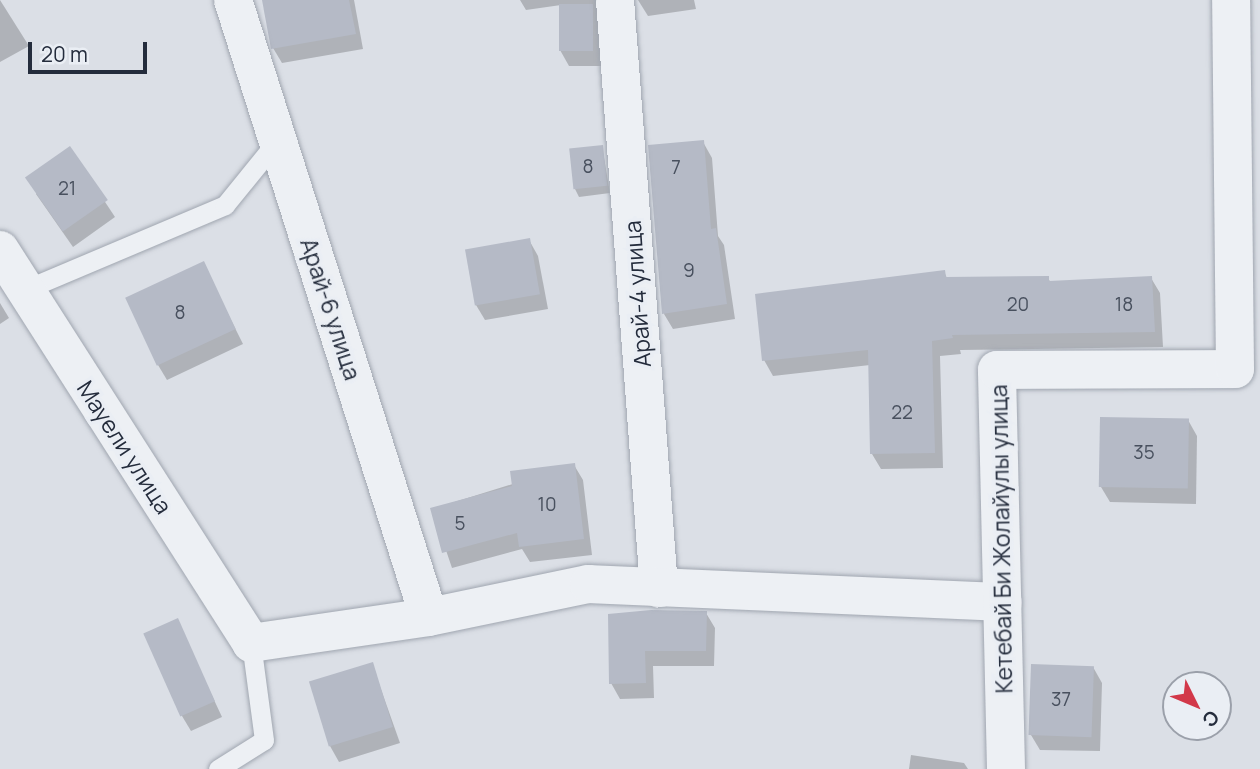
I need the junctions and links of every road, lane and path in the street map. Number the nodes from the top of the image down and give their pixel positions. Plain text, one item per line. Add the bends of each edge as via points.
1 (233, 0) edge
2 (615, 0) edge
3 (1231, 0) edge
4 (277, 141) junction
5 (0, 250) edge
6 (24, 290) junction
7 (659, 587) junction
8 (1003, 602) junction
9 (429, 617) junction
10 (251, 643) junction
11 (218, 769) edge
12 (1006, 769) edge

1 - 4 street, Арай-6 улица
2 - 7 street, Арай-4 улица
3 - 8 street, Кетебай Би Жолайулы улица via 1235,369 997,370
4 - 6 lane via 225,205
4 - 9 street, Арай-6 улица
5 - 6 street, Мауели улица
6 - 10 street, Мауели улица
7 - 8 street
7 - 9 street via 589,584
8 - 12 street, Кетебай Би Жолайулы улица
9 - 10 street
10 - 11 lane via 264,740

